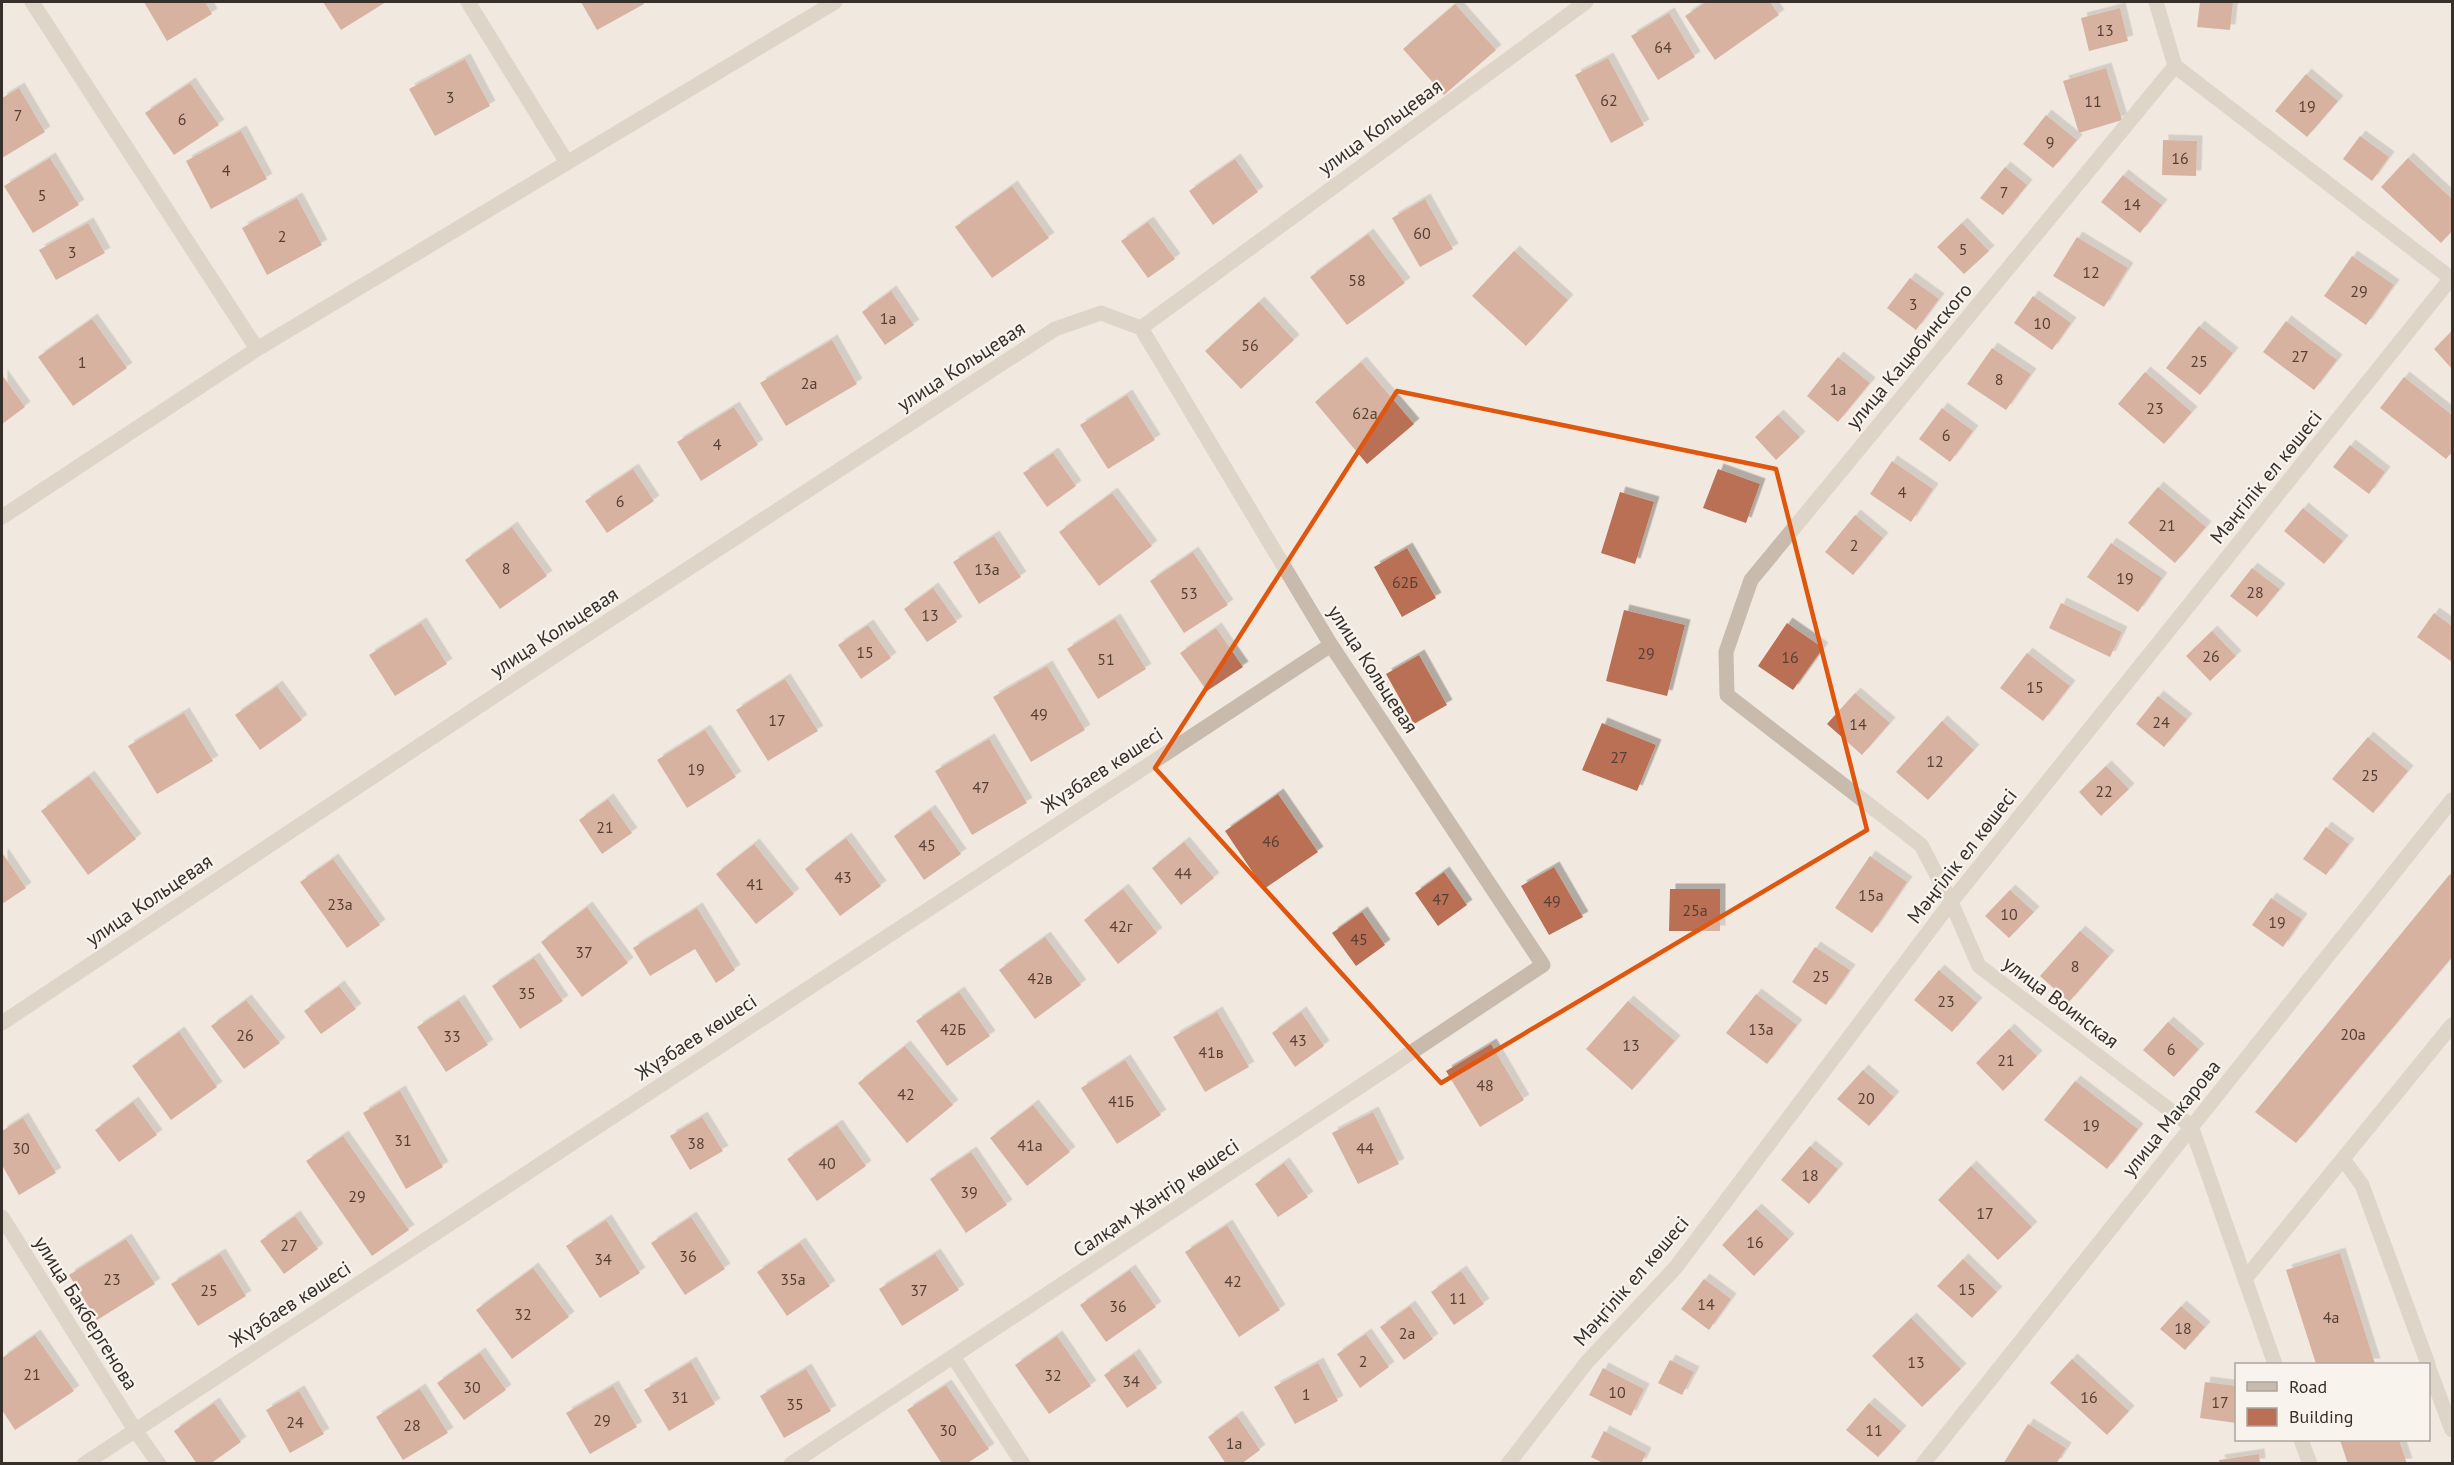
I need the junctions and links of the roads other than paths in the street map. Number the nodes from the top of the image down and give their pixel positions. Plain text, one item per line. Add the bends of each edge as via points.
1 (32, 2) edge
2 (468, 2) edge
3 (835, 2) edge
4 (1586, 2) edge
5 (2156, 2) edge
6 (2175, 66) junction
7 (566, 161) junction
8 (2452, 278) edge
9 (1141, 328) junction
10 (257, 349) junction
11 (2, 516) edge
12 (1330, 645) junction
13 (1727, 695) joint
14 (2452, 800) edge
15 (1951, 902) junction
16 (1543, 966) joint
17 (2, 1023) edge
18 (2452, 1025) edge
19 (2191, 1126) junction
20 (2343, 1159) junction
21 (2, 1217) edge
22 (2245, 1279) junction
23 (954, 1358) junction
24 (2274, 1363) edge
25 (2427, 1363) edge
26 (2430, 1370) edge
27 (135, 1430) junction
28 (2452, 1430) edge
29 (2301, 1441) edge
30 (84, 1464) edge
31 (159, 1464) edge
32 (791, 1464) edge
33 (1023, 1464) edge
34 (1508, 1464) edge
35 (1923, 1464) edge
36 (2310, 1464) edge

1 - 10 street
2 - 7 street
3 - 7 street
4 - 9 street, улица Кольцевая
5 - 6 street
6 - 8 street
6 - 13 street, улица Кацюбинского via 1751,580 1726,652
7 - 10 street
8 - 15 street, Мәңгілік ел көшесі
9 - 12 street, улица Кольцевая
9 - 17 street, улица Кольцевая via 1101,313 1055,330 575,642
10 - 11 street
12 - 16 street, улица Кольцевая
12 - 27 street, Жүзбаев көшесі
13 - 15 street, улица Воинская via 1921,845
14 - 19 street, улица Макарова
15 - 19 street, улица Воинская via 1979,966
15 - 34 street, Мәңгілік ел көшесі via 1676,1267 1587,1362
16 - 23 street, Салқам Жәңгір көшесі
18 - 20 street
19 - 22 street
19 - 35 street, улица Макарова
20 - 22 street
20 - 25 street via 2362,1185
21 - 27 street, улица Бакбергенова
22 - 24 street
23 - 32 street, Салқам Жәңгір көшесі
23 - 33 street
26 - 28 street
27 - 30 street, Жүзбаев көшесі
27 - 31 street, улица Бакбергенова
29 - 36 street

